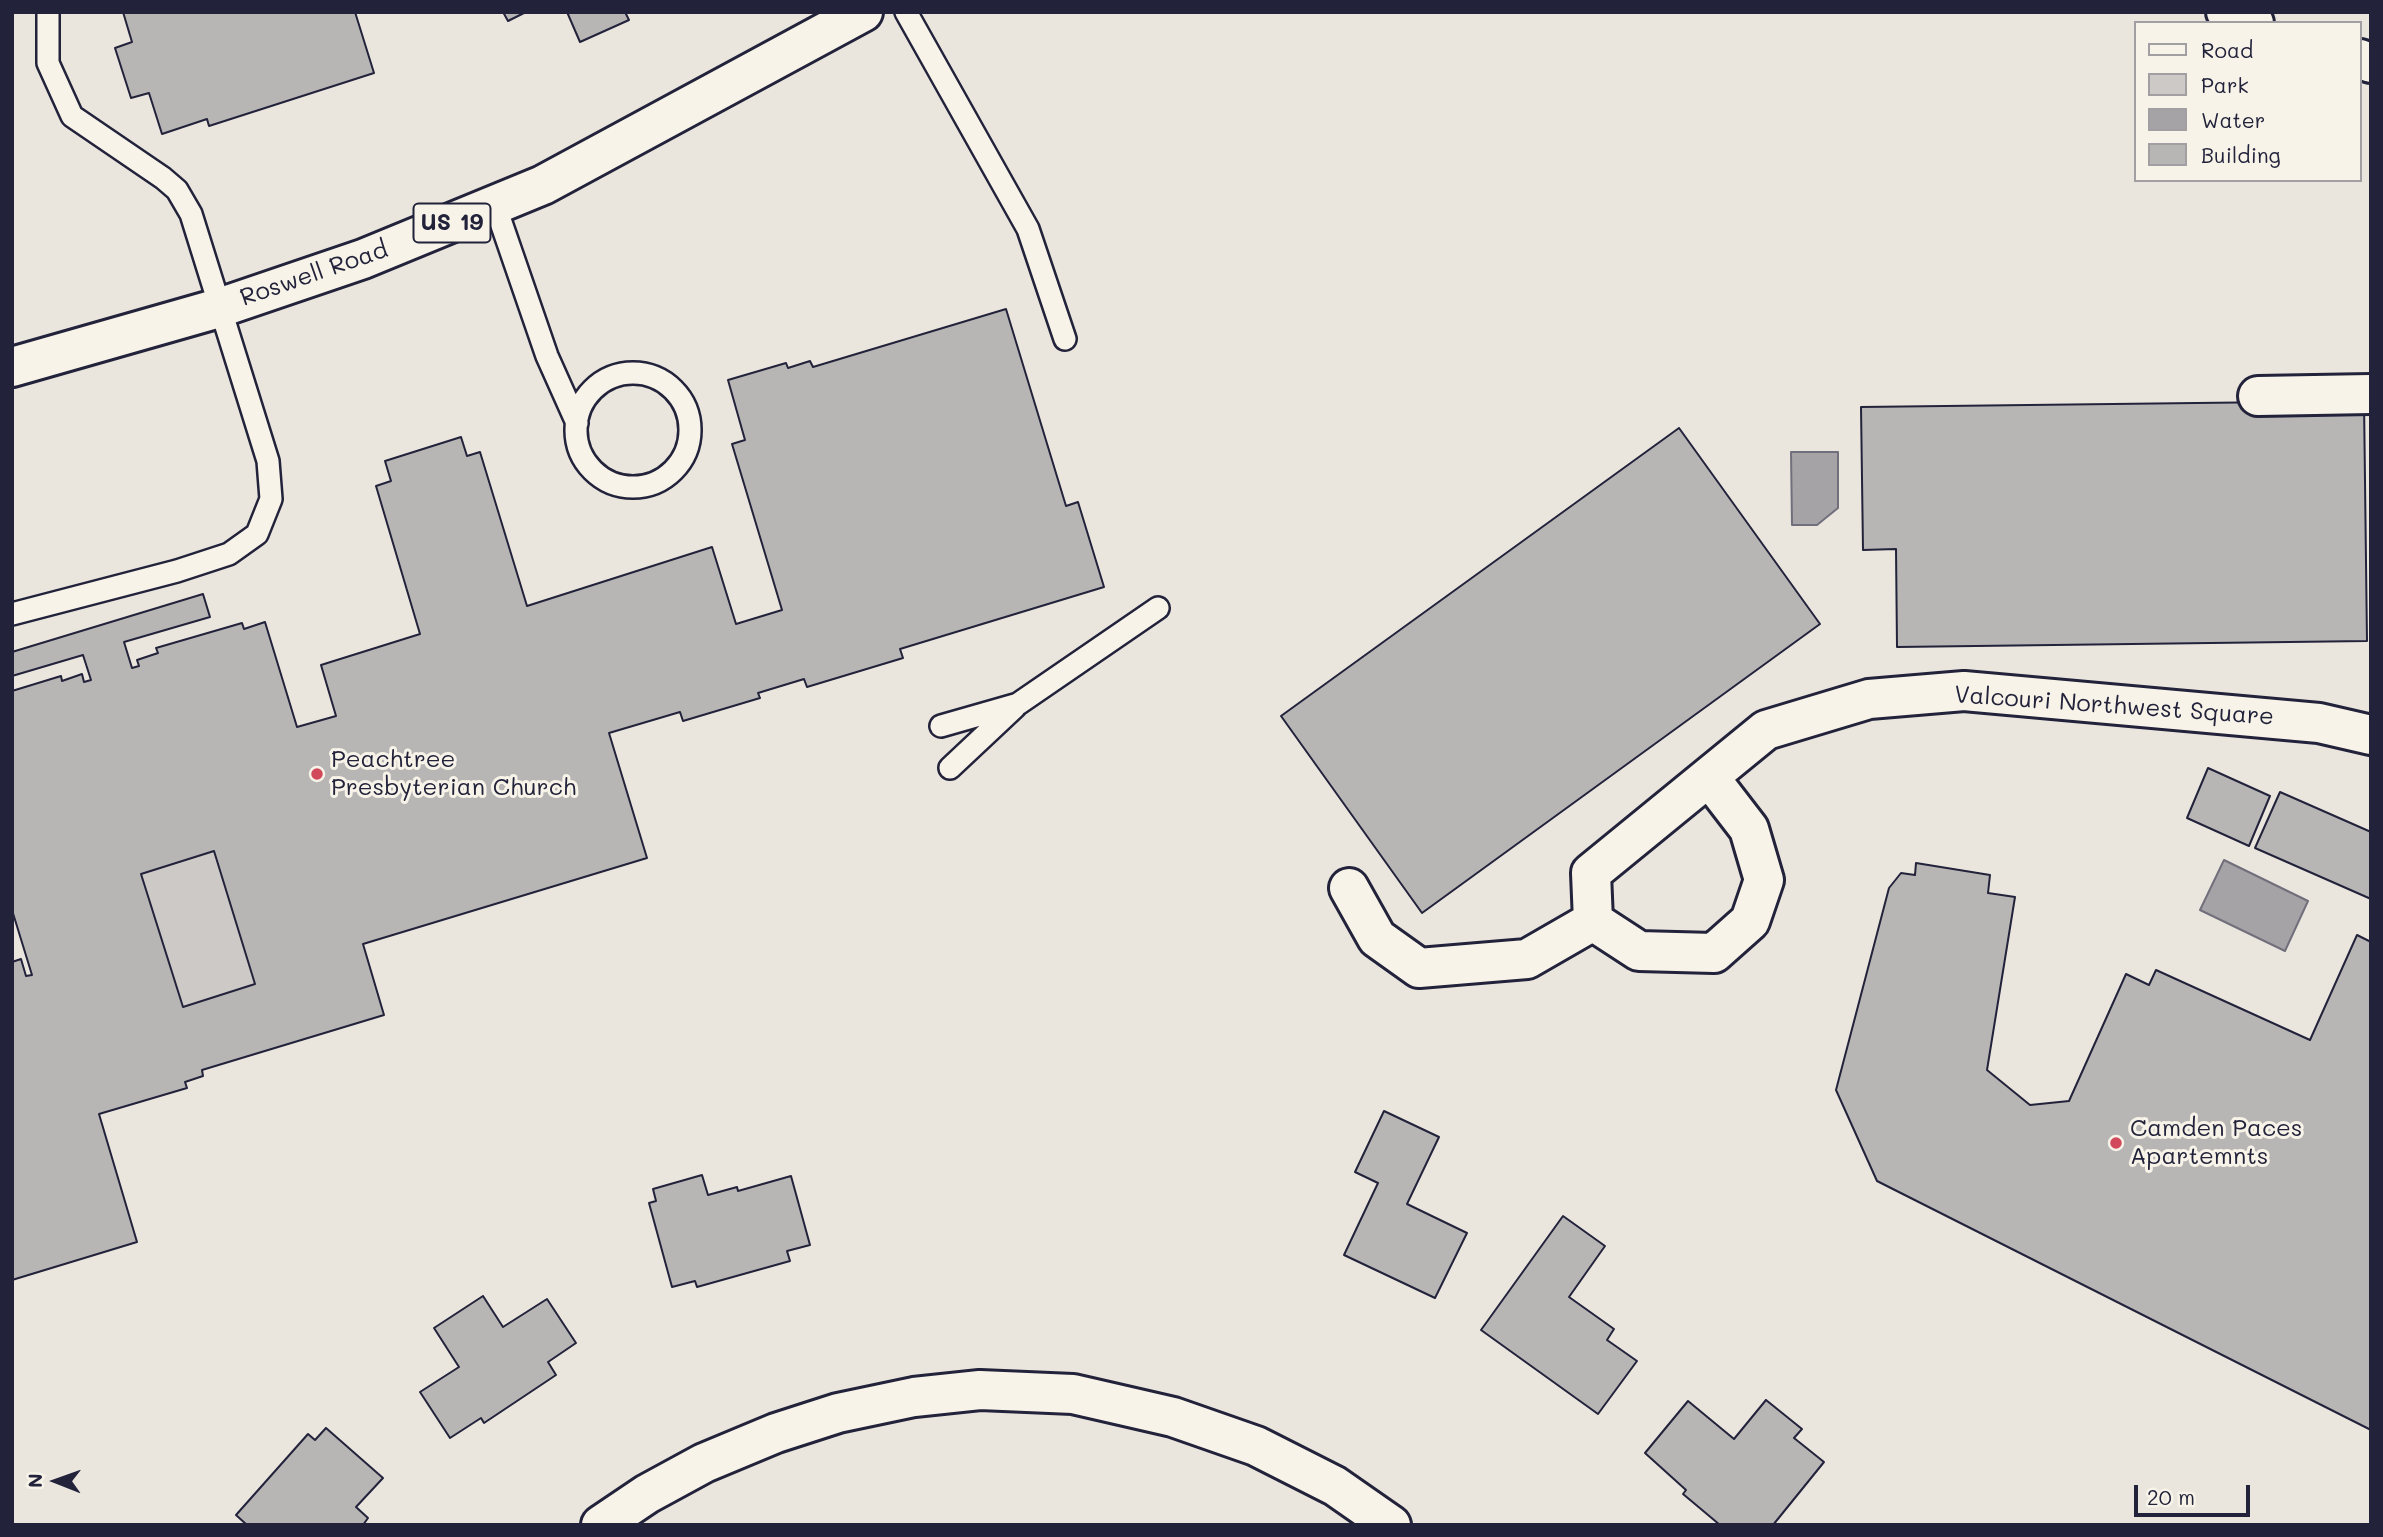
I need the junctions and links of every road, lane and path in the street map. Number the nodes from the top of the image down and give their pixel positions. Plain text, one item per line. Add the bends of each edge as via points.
1 (48, 12) edge
2 (863, 12) edge
3 (906, 12) edge
4 (2226, 12) edge
5 (2250, 21) edge
6 (495, 205) junction
7 (219, 308) junction
8 (1065, 339) dead end
9 (12, 367) edge
10 (2371, 394) edge
11 (2258, 396) dead end
12 (577, 423) junction
13 (1158, 608) dead end
14 (12, 614) edge
15 (1018, 704) junction
16 (941, 726) dead end
17 (2371, 735) edge
18 (950, 768) dead end
19 (1709, 777) junction
20 (1349, 888) dead end
21 (1594, 921) junction
22 (601, 1525) edge
23 (1391, 1525) edge

1 - 7 lane via 48,63 72,116 177,190 191,214
2 - 6 street, Roswell Road / US 19 via 542,185
3 - 8 lane via 1028,229
4 - 5 street
6 - 7 street, Roswell Road / US 19 via 363,259
6 - 12 lane via 547,356
7 - 9 street, Roswell Road / US 19
7 - 14 lane via 272,480 271,499 257,534 229,554 190,567
10 - 11 street
12 - 12 lane via 583,458 594,472 626,487 643,486 667,475 684,455 690,438 689,420 673,388 641,373 623,374 599,385 582,406
13 - 15 lane
15 - 16 lane
15 - 18 lane
17 - 19 street, Valcouri Northwest Square via 2319,723 1964,691 1869,699 1766,730
19 - 21 street, Valcouri Northwest Square via 1591,873
19 - 21 street via 1749,829 1764,880 1750,920 1714,953 1639,951
20 - 21 street via 1377,938 1419,968 1527,960
22 - 23 street via 704,1463 776,1433 838,1413 980,1390 1073,1394 1173,1417 1256,1446 1335,1486

